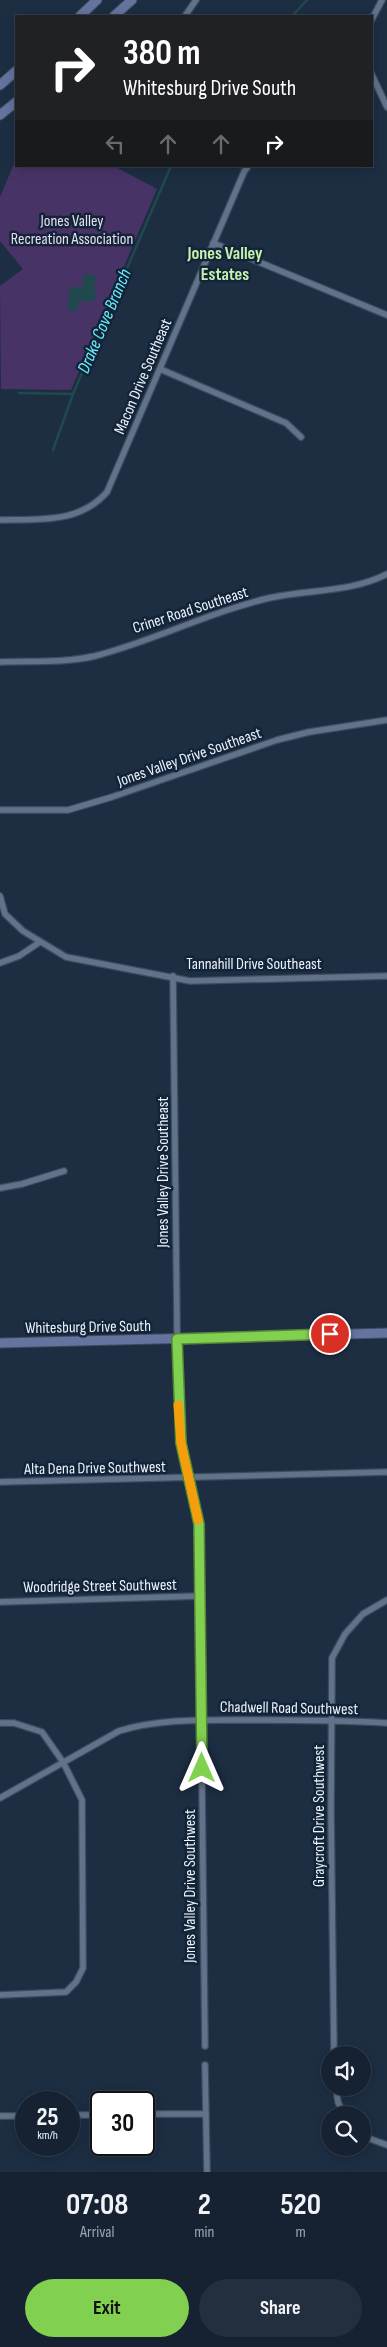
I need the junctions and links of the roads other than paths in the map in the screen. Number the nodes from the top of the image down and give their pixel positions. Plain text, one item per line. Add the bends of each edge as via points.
1 (97, 0) edge
2 (132, 0) edge
3 (196, 0) edge
4 (382, 0) edge
5 (81, 15) edge
6 (115, 15) edge
7 (186, 15) edge
8 (373, 17) edge
9 (15, 72) edge
10 (373, 83) edge
11 (0, 84) edge
12 (15, 103) edge
13 (387, 107) edge
14 (0, 115) edge
15 (247, 167) edge
16 (212, 243) junction
17 (387, 315) edge
18 (160, 369) junction
19 (301, 437) dead end
20 (0, 520) edge
21 (387, 574) edge
22 (0, 662) edge
23 (387, 720) edge
24 (0, 810) edge
25 (0, 896) edge
26 (40, 942) junction
27 (0, 964) edge
28 (173, 976) junction
29 (387, 976) edge
30 (64, 1170) dead end
31 (0, 1188) edge
32 (387, 1333) edge
33 (177, 1339) junction
34 (0, 1343) edge
35 (387, 1472) edge
36 (190, 1478) junction
37 (0, 1482) edge
38 (200, 1596) junction
39 (387, 1600) edge
40 (0, 1602) edge
41 (202, 1720) junction
42 (332, 1720) junction
43 (0, 1723) edge
44 (387, 1723) edge
45 (63, 1762) junction
46 (0, 1798) edge
47 (0, 1995) edge
48 (205, 2046) dead end
49 (334, 2046) edge
50 (205, 2065) dead end
51 (155, 2114) edge
52 (206, 2114) junction
53 (0, 2116) edge
54 (15, 2116) edge
55 (371, 2139) edge
56 (387, 2145) edge
57 (207, 2172) edge

1 - 5 main road
2 - 6 main road
3 - 7 street
4 - 8 street
9 - 11 main road
10 - 13 street
12 - 14 main road
15 - 16 street, Macon Drive Southeast
16 - 17 street
16 - 18 street, Macon Drive Southeast
18 - 19 street via 286,423
18 - 20 street, Macon Drive Southeast via 107,492 100,500 64,518
21 - 22 street, Criner Road Southeast via 369,583 236,606 96,656
23 - 24 street, Jones Valley Drive Southeast via 277,740 68,810
25 - 26 street, Tannahill Drive Southeast via 5,914
26 - 27 street
26 - 28 street, Tannahill Drive Southeast via 66,957 136,972
28 - 29 street, Tannahill Drive Southeast via 190,981
28 - 33 street, Jones Valley Drive Southeast
30 - 31 street
32 - 33 main road, Whitesburg Drive South
33 - 34 main road, Whitesburg Drive South
33 - 36 street, Jones Valley Drive Southwest via 181,1443
35 - 36 street
36 - 37 street, Alta Dena Drive Southwest
36 - 38 street, Jones Valley Drive Southwest via 199,1524
38 - 40 street, Woodridge Street Southwest
38 - 41 street, Jones Valley Drive Southwest
39 - 42 street, Graycroft Drive Southwest via 363,1614 345,1634 332,1658
41 - 42 street, Chadwell Road Southwest
41 - 45 street, Chadwell Road Southwest via 140,1724 119,1731
41 - 48 street, Jones Valley Drive Southwest
42 - 44 street, Chadwell Road Southwest
42 - 49 street, Graycroft Drive Southwest
43 - 45 street via 14,1723 42,1732
45 - 46 street, Chadwell Road Southwest
45 - 47 street via 82,1800 83,1968 66,1992
50 - 52 street
51 - 52 street
52 - 57 street
53 - 54 street
55 - 56 street

